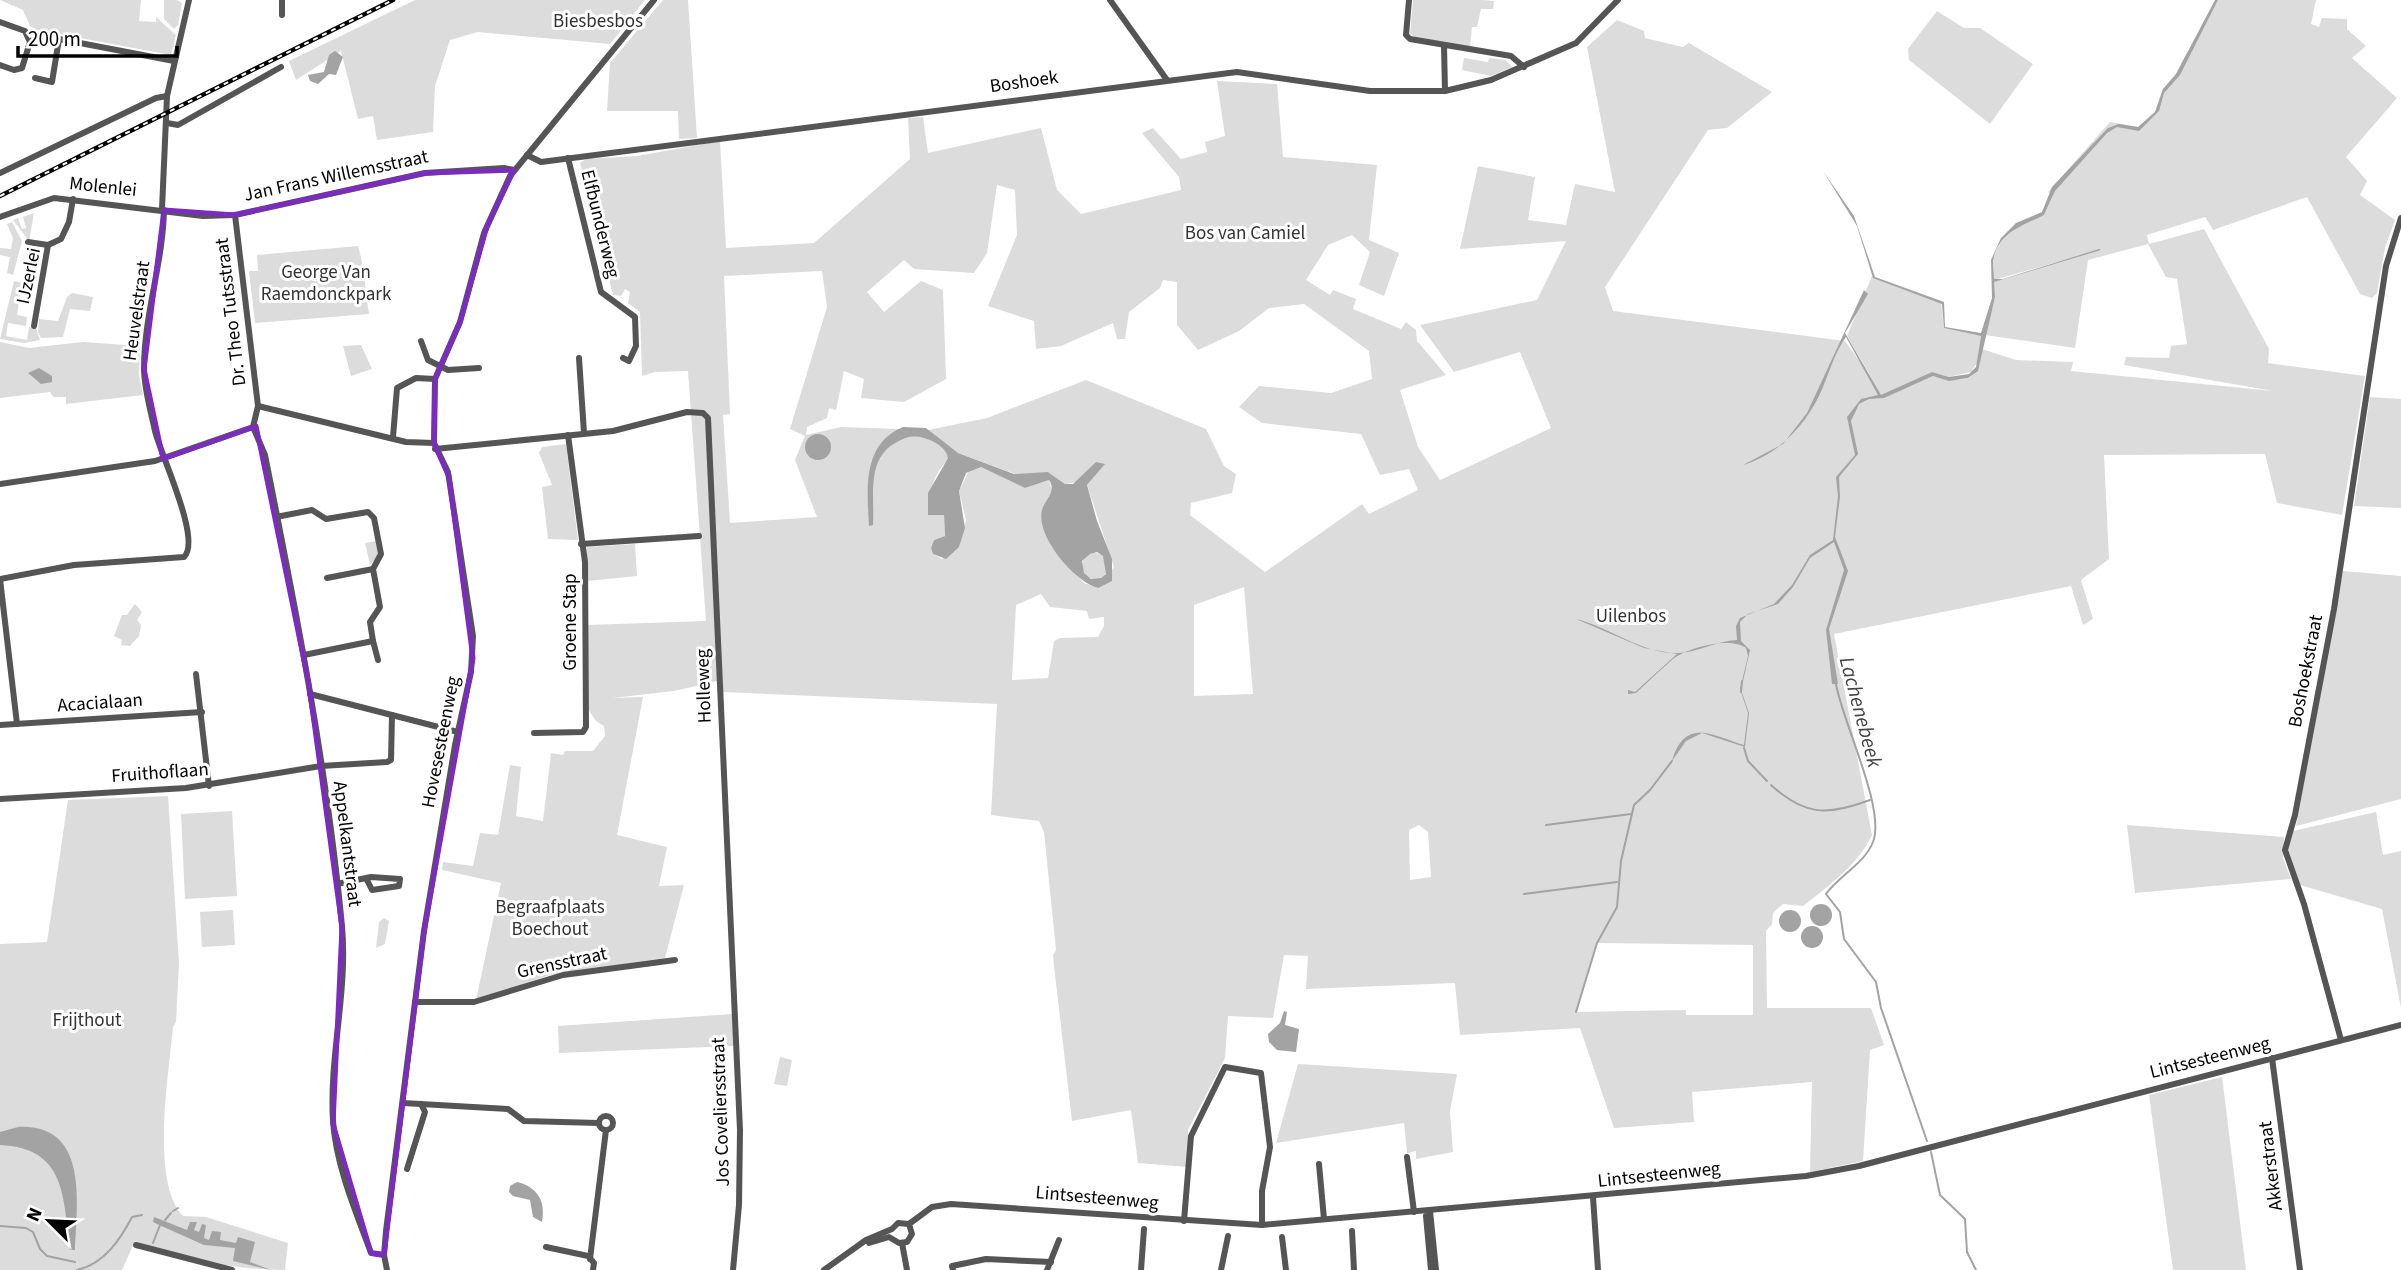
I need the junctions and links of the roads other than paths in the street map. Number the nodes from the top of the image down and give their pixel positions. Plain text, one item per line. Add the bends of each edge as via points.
1 (189, 0) edge
2 (282, 0) edge
3 (654, 0) edge
4 (1110, 0) edge
5 (1409, 0) edge
6 (1618, 0) edge
7 (282, 15) dead end
8 (0, 22) edge
9 (1444, 46) junction
10 (174, 61) junction
11 (0, 65) edge
12 (281, 67) dead end
13 (1524, 67) junction
14 (34, 78) dead end
15 (1167, 80) junction
16 (1445, 91) junction
17 (167, 96) junction
18 (167, 123) junction
19 (527, 155) junction
20 (568, 158) junction
21 (514, 170) junction
22 (0, 173) edge
23 (73, 199) junction
24 (163, 210) junction
25 (234, 215) junction
26 (0, 217) edge
27 (2401, 218) edge
28 (28, 242) dead end
29 (48, 245) junction
30 (34, 326) dead end
31 (421, 341) dead end
32 (579, 358) dead end
33 (629, 361) dead end
34 (441, 366) junction
35 (479, 368) dead end
36 (435, 379) junction
37 (258, 406) junction
38 (253, 427) junction
39 (584, 433) junction
40 (568, 435) junction
41 (393, 437) junction
42 (435, 446) junction
43 (163, 458) junction
44 (0, 484) edge
45 (276, 517) junction
46 (699, 536) dead end
47 (582, 544) junction
48 (373, 569) junction
49 (327, 578) dead end
50 (0, 579) edge
51 (373, 641) junction
52 (304, 655) junction
53 (378, 660) dead end
54 (196, 674) dead end
55 (310, 694) junction
56 (202, 712) junction
57 (393, 715) junction
58 (17, 724) junction
59 (0, 725) edge
60 (458, 732) junction
61 (534, 733) dead end
62 (321, 766) junction
63 (209, 786) junction
64 (0, 799) edge
65 (367, 880) junction
66 (337, 884) junction
67 (730, 953) joint
68 (675, 960) dead end
69 (415, 1002) junction
70 (2401, 1025) edge
71 (2341, 1041) junction
72 (2272, 1058) junction
73 (402, 1103) junction
74 (421, 1104) junction
75 (599, 1123) junction
76 (606, 1130) junction
77 (1407, 1157) dead end
78 (1319, 1164) dead end
79 (407, 1170) dead end
80 (1592, 1197) junction
81 (1428, 1211) junction
82 (1413, 1212) junction
83 (1324, 1219) junction
84 (1184, 1221) junction
85 (909, 1224) junction
86 (1262, 1225) junction
87 (892, 1229) junction
88 (1144, 1229) dead end
89 (1352, 1231) dead end
90 (1227, 1236) dead end
91 (1282, 1237) dead end
92 (893, 1238) junction
93 (1059, 1240) dead end
94 (902, 1243) junction
95 (136, 1245) dead end
96 (546, 1247) dead end
97 (857, 1247) junction
98 (384, 1257) junction
99 (590, 1259) junction
100 (1051, 1262) junction
101 (233, 1270) edge
102 (386, 1270) edge
103 (593, 1270) edge
104 (733, 1270) edge
105 (824, 1270) edge
106 (907, 1270) edge
107 (953, 1270) edge
108 (1047, 1270) edge
109 (1141, 1270) edge
110 (1221, 1270) edge
111 (1286, 1270) edge
112 (1354, 1270) edge
113 (1433, 1270) edge
114 (1598, 1270) edge
115 (2300, 1270) edge

1 - 10 street, Heuvelstraat
2 - 7 street
3 - 19 street
4 - 15 street
5 - 9 street via 1406,35 1414,41
6 - 13 street, Boshoek via 1576,43
8 - 11 street via 25,31 30,42 22,68
9 - 13 street via 1511,57
9 - 16 street
10 - 14 street via 60,39 52,82
10 - 17 street, Heuvelstraat
12 - 18 street via 178,125
13 - 16 street, Boshoek
15 - 16 street, Boshoek via 1237,72 1370,91
15 - 20 street, Boshoek
17 - 18 street, Heuvelstraat
17 - 22 street
18 - 24 street, Heuvelstraat
19 - 20 street, Boshoek via 538,162
19 - 21 street
20 - 33 street, Elfbunderweg via 601,292 635,317 636,346
21 - 25 street, Jan Frans Willemsstraat via 425,173
21 - 34 street via 487,226 460,322
23 - 24 street, Molenlei
23 - 26 street, Molenlei via 49,199
23 - 29 street, IJzerlei via 61,239
24 - 25 street, Jan Frans Willemsstraat
24 - 43 street, Heuvelstraat via 144,369
25 - 37 street, Dr. Theo Tutsstraat
27 - 71 street, Boshoekstraat via 2386,267 2334,609 2285,850
28 - 29 street
29 - 30 street, IJzerlei
31 - 34 street via 428,360
32 - 39 street
34 - 35 street via 448,370
34 - 36 street
36 - 41 street via 416,378 397,388
36 - 42 street
37 - 38 street
37 - 41 street
38 - 43 street
38 - 45 street, Appelkantstraat via 265,455
39 - 40 street
39 - 67 street, Holleweg via 613,431 687,412 708,418
40 - 42 street
40 - 47 street, Groene Stap
41 - 42 street
42 - 60 street, Hovesesteenweg via 448,472 473,647
43 - 44 street
43 - 50 street, Heuvelstraat via 190,543 184,557 74,565
45 - 48 street via 312,510 326,519 371,513 381,554
45 - 52 street, Appelkantstraat
46 - 47 street
47 - 61 street, Groene Stap via 584,731
48 - 49 street
48 - 51 street via 380,607 370,622
50 - 58 street
51 - 52 street
51 - 53 street
52 - 55 street, Appelkantstraat
54 - 56 street
55 - 57 street
55 - 62 street, Appelkantstraat
56 - 58 street, Acacialaan
56 - 63 street
57 - 60 street
57 - 62 street, Fruithoflaan via 391,760
58 - 59 street, Acacialaan
60 - 69 street, Hovesesteenweg
62 - 63 street, Fruithoflaan
62 - 66 street, Appelkantstraat
63 - 64 street, Fruithoflaan
65 - 65 street via 372,890 379,891 399,886 400,879
65 - 66 street
66 - 98 street, Appelkantstraat via 342,965 333,1124 371,1253
67 - 104 street, Jos Coveliersstraat via 741,1154
68 - 69 street, Grensstraat via 563,975 474,1002
69 - 73 street, Hovesesteenweg
70 - 71 street, Lintsesteenweg
71 - 72 street, Lintsesteenweg
72 - 80 street, Lintsesteenweg via 1823,1174
72 - 115 street, Akkerstraat
73 - 74 street
73 - 98 street, Hovesesteenweg
74 - 75 street via 508,1109 524,1121
74 - 79 street via 425,1112
75 - 76 street
75 - 76 street via 603,1117 610,1118 612,1124
76 - 99 street
77 - 82 street
78 - 83 street
80 - 81 street, Lintsesteenweg
80 - 114 street
81 - 82 street, Lintsesteenweg
81 - 113 street
82 - 83 street, Lintsesteenweg
83 - 86 street, Lintsesteenweg
84 - 85 street, Lintsesteenweg via 951,1204 932,1207
84 - 86 street, Lintsesteenweg
84 - 86 street via 1191,1136 1225,1067 1261,1073 1270,1147
85 - 87 street, Lintsesteenweg via 898,1223
85 - 94 street via 912,1236
87 - 92 street
87 - 97 street, Lintsesteenweg
88 - 109 street
89 - 112 street
90 - 110 street
91 - 111 street
92 - 94 street
92 - 97 street, Lintsesteenweg
93 - 100 street
94 - 106 street
95 - 101 street
96 - 99 street
97 - 105 street, Lintsesteenweg
98 - 102 street, Hovesesteenweg
99 - 103 street
100 - 107 street via 993,1264 986,1259 952,1266
100 - 108 street

